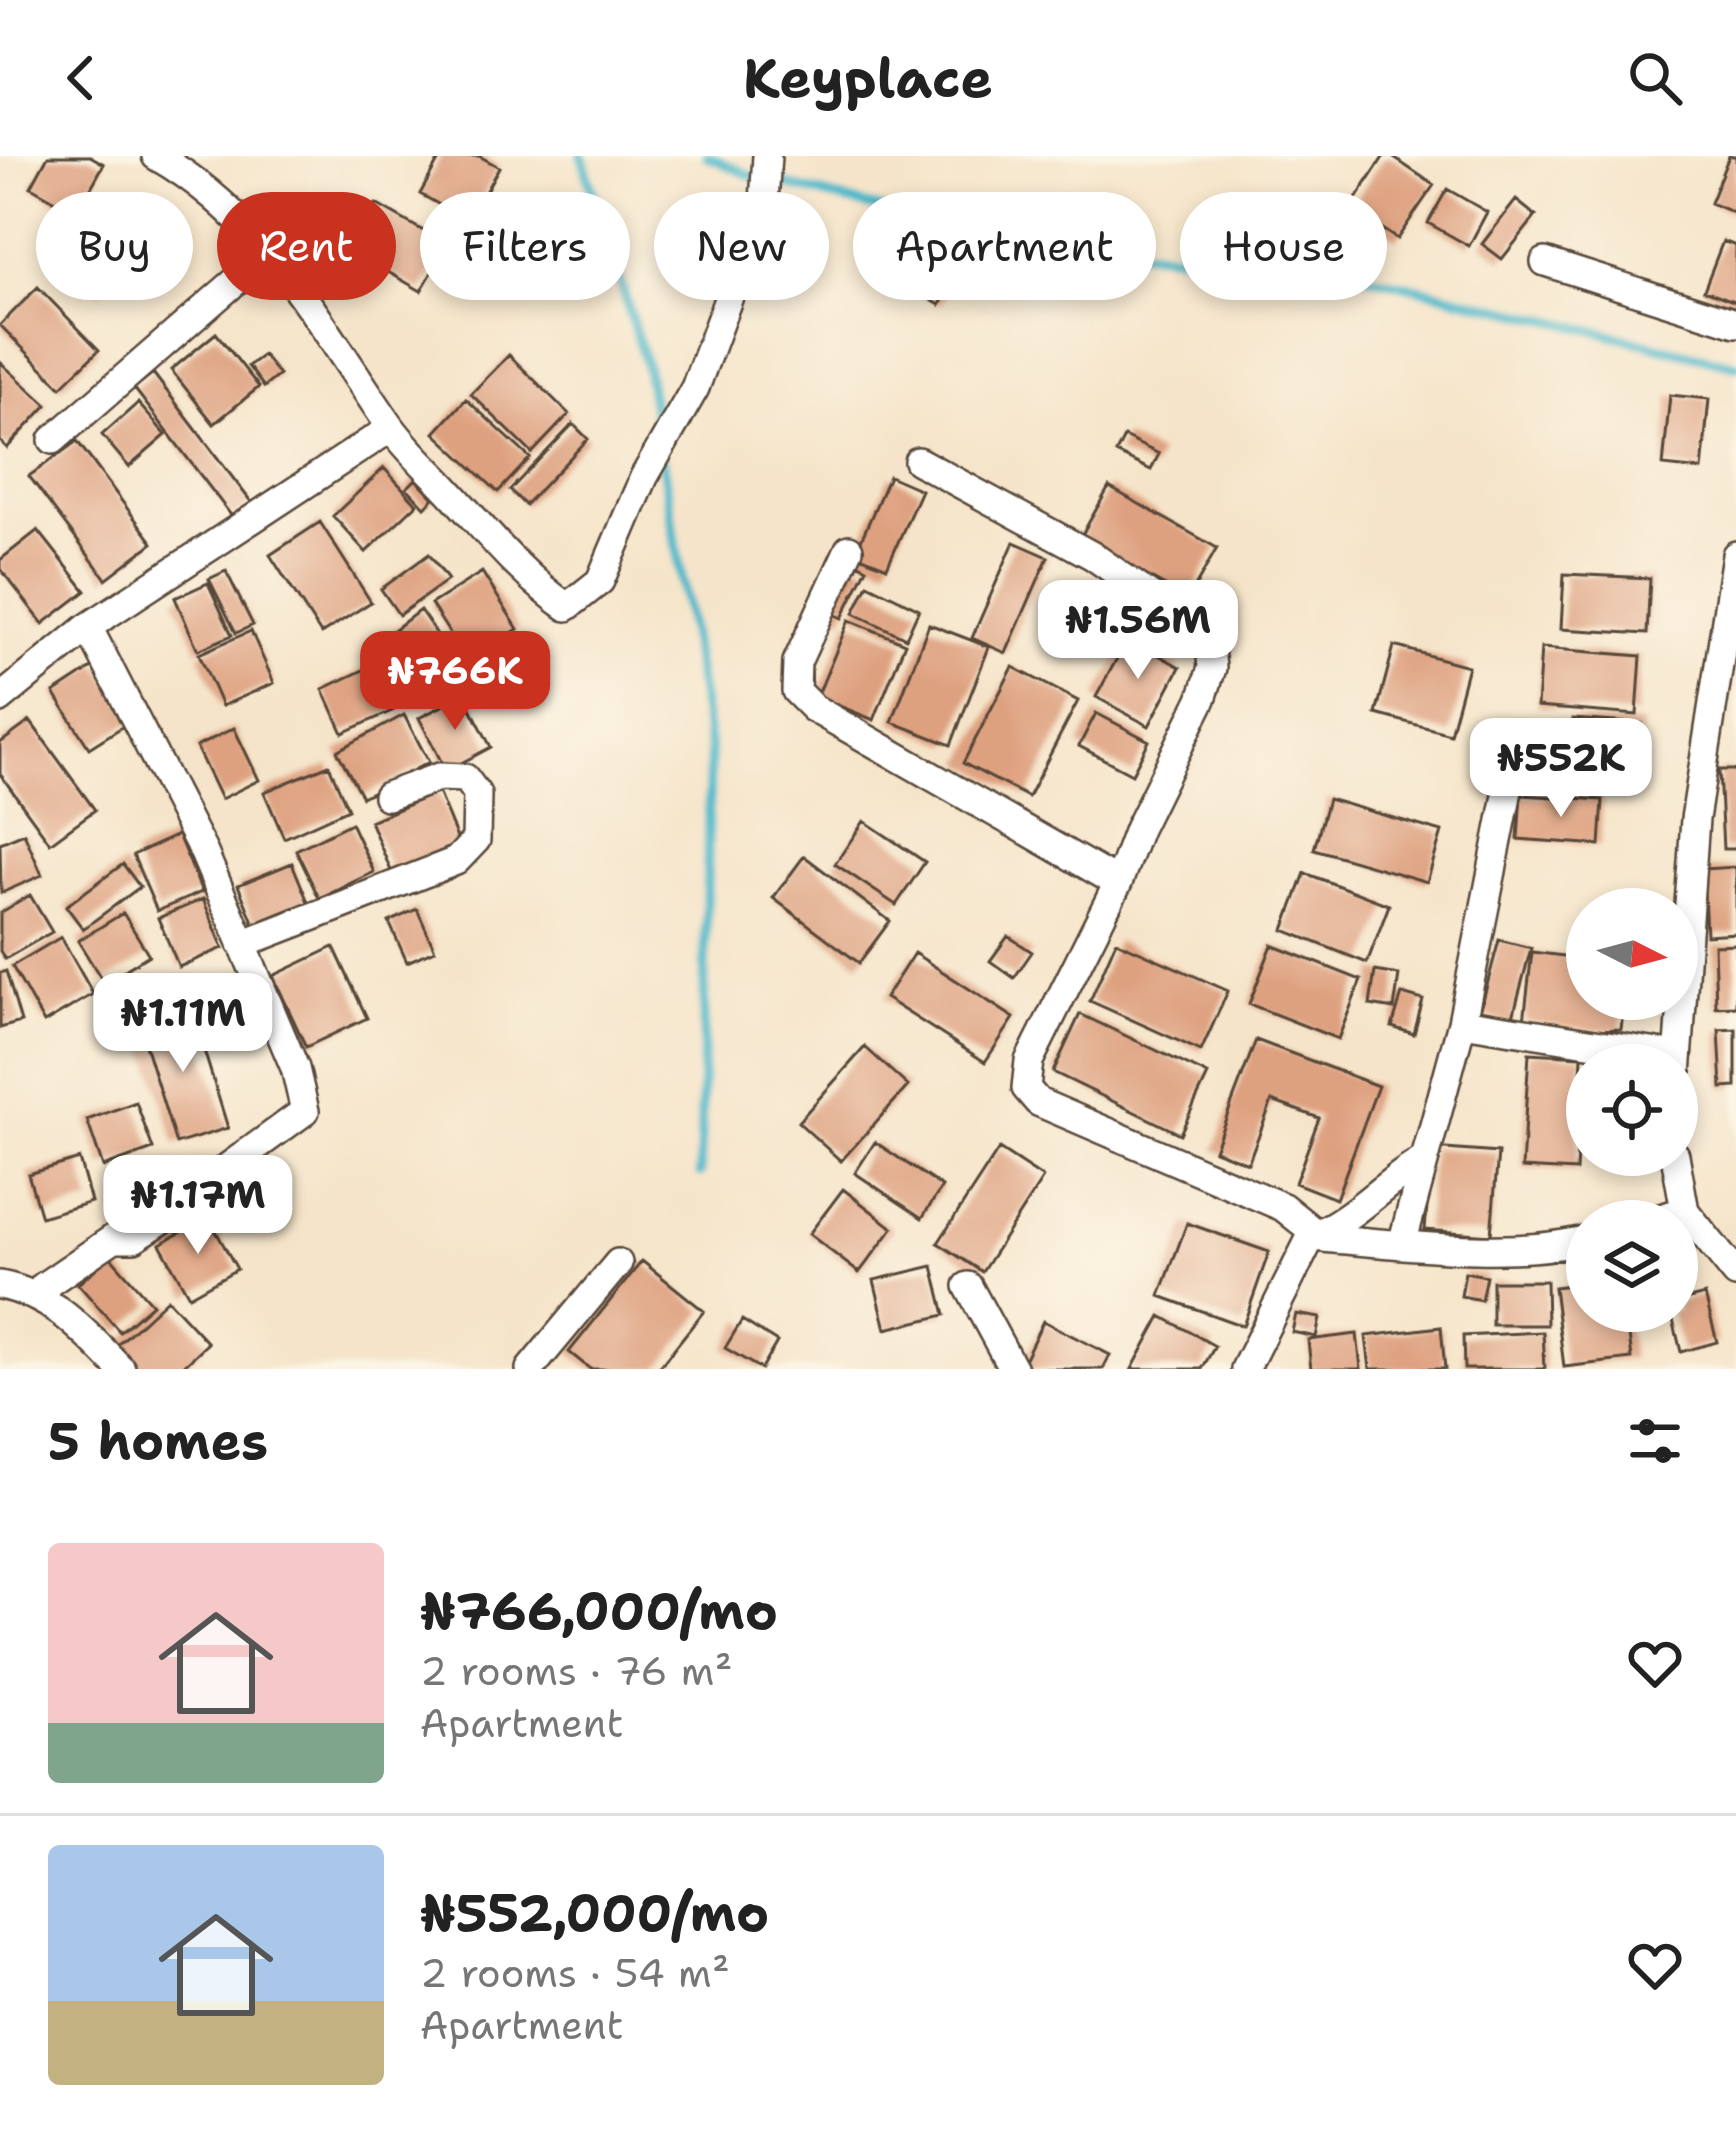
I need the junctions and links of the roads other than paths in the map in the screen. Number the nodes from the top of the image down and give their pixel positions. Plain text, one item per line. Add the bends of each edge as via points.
1 (156, 156) edge
2 (767, 156) edge
3 (217, 200) edge
4 (1545, 262) dead end
5 (217, 297) edge
6 (307, 300) edge
7 (1736, 323) edge
8 (391, 428) junction
9 (53, 440) dead end
10 (918, 461) dead end
11 (849, 549) dead end
12 (1736, 555) edge
13 (88, 627) junction
14 (0, 699) edge
15 (1514, 760) dead end
16 (387, 796) dead end
17 (1118, 883) junction
18 (242, 944) junction
19 (1462, 1022) junction
20 (1572, 1044) edge
21 (1679, 1044) edge
22 (1422, 1161) junction
23 (1698, 1227) edge
24 (1310, 1237) junction
25 (1402, 1244) junction
26 (1566, 1245) edge
27 (618, 1263) dead end
28 (1736, 1274) edge
29 (0, 1285) edge
30 (968, 1286) dead end
31 (45, 1301) junction
32 (121, 1369) edge
33 (530, 1369) edge
34 (1013, 1369) edge
35 (1245, 1369) edge

1 - 3 street
2 - 8 street via 764,202 695,388 644,477 600,581 567,607 533,583
4 - 7 street
5 - 9 street
6 - 8 street
8 - 13 street
10 - 17 street via 1093,556 1208,637 1212,668 1202,699
11 - 17 street via 796,662 796,691
12 - 21 street via 1695,819
13 - 14 street
13 - 18 street
15 - 19 street
16 - 18 street via 439,777 465,778 476,794 476,840 456,861
17 - 24 street via 1029,1061 1027,1088 1038,1102 1283,1207 1303,1220
18 - 31 street via 305,1111 190,1202 134,1238 114,1238 44,1286
19 - 20 street
19 - 22 street
22 - 24 street via 1340,1225
22 - 25 street
23 - 28 street
24 - 25 street
24 - 35 street
25 - 26 street
27 - 33 street
29 - 31 street
30 - 34 street
31 - 32 street

